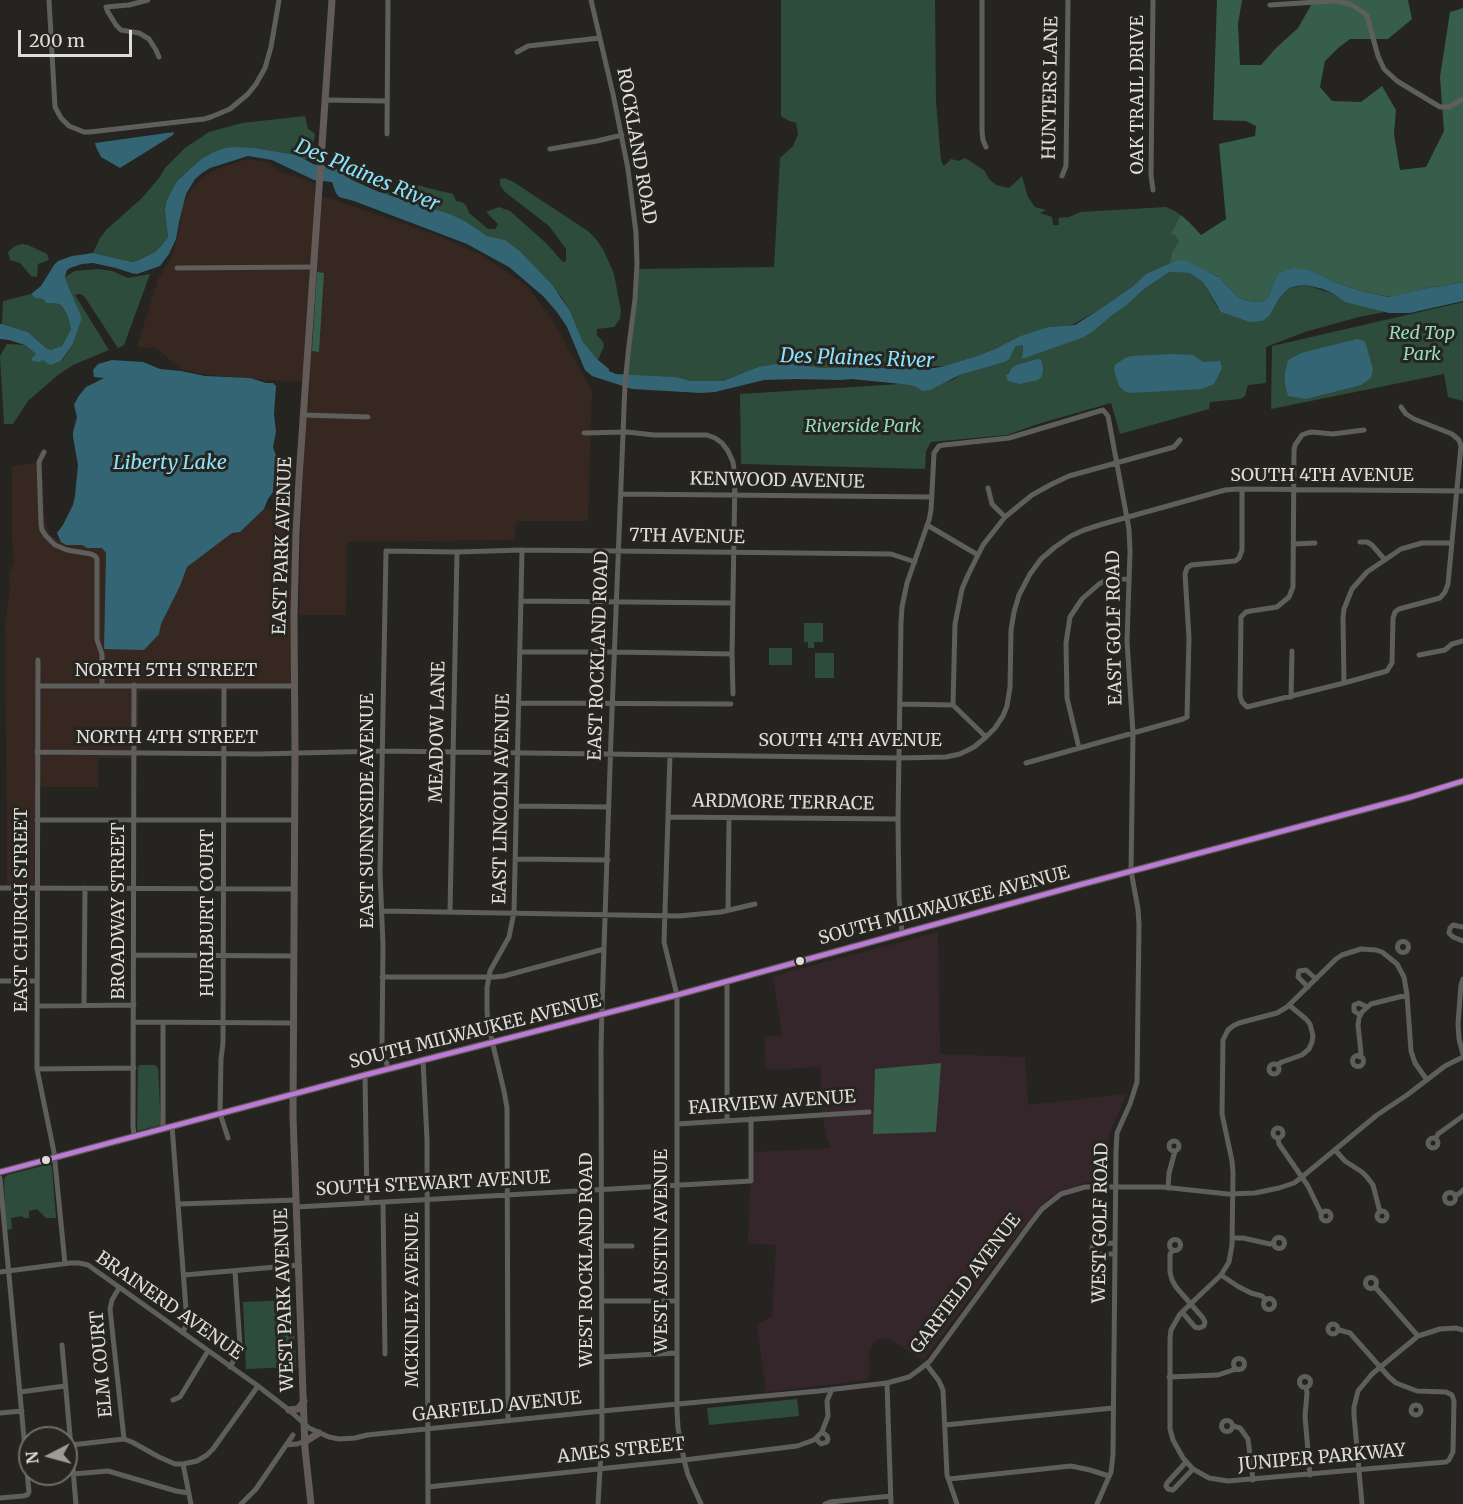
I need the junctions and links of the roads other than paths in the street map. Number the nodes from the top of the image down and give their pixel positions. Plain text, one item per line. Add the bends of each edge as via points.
1 (50, 0) edge
2 (148, 0) edge
3 (279, 0) edge
4 (332, 0) edge
5 (388, 0) edge
6 (591, 0) edge
7 (982, 0) edge
8 (1068, 0) edge
9 (1153, 0) edge
10 (1270, 5) dead end
11 (600, 38) junction
12 (517, 52) dead end
13 (159, 57) dead end
14 (1463, 99) edge
15 (325, 100) junction
16 (387, 101) junction
17 (387, 134) dead end
18 (622, 135) junction
19 (986, 147) dead end
20 (550, 149) dead end
21 (1062, 176) dead end
22 (1153, 190) dead end
23 (314, 267) junction
24 (177, 268) dead end
25 (635, 299) joint
26 (1401, 407) dead end
27 (304, 415) junction
28 (368, 417) dead end
29 (1364, 430) dead end
30 (585, 433) dead end
31 (623, 433) junction
32 (1180, 440) dead end
33 (44, 452) dead end
34 (1117, 463) junction
35 (988, 488) dead end
36 (1242, 489) junction
37 (1294, 489) junction
38 (1460, 491) edge
39 (621, 494) junction
40 (735, 495) junction
41 (932, 497) junction
42 (1127, 517) junction
43 (1005, 518) junction
44 (927, 525) junction
45 (1360, 542) dead end
46 (1314, 543) dead end
47 (1452, 543) junction
48 (1293, 544) junction
49 (522, 550) junction
50 (618, 551) junction
51 (386, 552) joint
52 (457, 552) junction
53 (734, 552) junction
54 (978, 555) junction
55 (1385, 560) junction
56 (915, 562) junction
57 (1129, 579) junction
58 (521, 601) junction
59 (616, 602) junction
60 (733, 603) junction
61 (1463, 641) edge
62 (1292, 651) dead end
63 (520, 652) junction
64 (615, 652) junction
65 (732, 654) junction
66 (1419, 655) dead end
67 (38, 660) dead end
68 (1344, 683) junction
69 (102, 685) junction
70 (134, 685) junction
71 (38, 686) junction
72 (224, 687) junction
73 (295, 687) junction
74 (733, 694) dead end
75 (1291, 697) junction
76 (519, 703) junction
77 (613, 703) junction
78 (731, 704) dead end
79 (900, 704) junction
80 (954, 705) junction
81 (1133, 733) junction
82 (986, 737) junction
83 (1079, 748) junction
84 (381, 751) junction
85 (38, 752) junction
86 (295, 752) junction
87 (134, 753) junction
88 (223, 753) junction
89 (453, 753) junction
90 (518, 753) junction
91 (610, 754) junction
92 (670, 755) junction
93 (899, 758) junction
94 (1026, 763) dead end
95 (1463, 781) edge
96 (517, 806) junction
97 (609, 807) junction
98 (668, 817) junction
99 (729, 818) junction
100 (898, 819) junction
101 (38, 820) junction
102 (134, 820) junction
103 (223, 820) junction
104 (294, 820) junction
105 (515, 860) junction
106 (608, 860) junction
107 (1131, 871) junction
108 (0, 888) edge
109 (38, 888) junction
110 (85, 888) junction
111 (134, 888) junction
112 (223, 888) junction
113 (295, 889) junction
114 (755, 904) dead end
115 (728, 910) junction
116 (382, 911) junction
117 (450, 912) junction
118 (514, 912) junction
119 (605, 914) junction
120 (665, 915) junction
121 (1463, 927) edge
122 (902, 933) junction
123 (1463, 941) edge
124 (604, 949) junction
125 (1400, 951) dead end
126 (134, 955) junction
127 (223, 956) junction
128 (294, 956) junction
129 (1393, 960) junction
130 (382, 977) junction
131 (489, 977) junction
132 (1463, 978) edge
133 (1316, 979) junction
134 (0, 981) edge
135 (37, 981) junction
136 (727, 981) junction
137 (1308, 987) junction
138 (677, 995) junction
139 (1407, 995) junction
140 (1461, 1000) edge
141 (84, 1005) junction
142 (134, 1005) junction
143 (1289, 1005) junction
144 (37, 1006) junction
145 (1367, 1007) junction
146 (602, 1015) junction
147 (1360, 1015) junction
148 (134, 1022) junction
149 (163, 1022) junction
150 (223, 1022) junction
151 (293, 1023) junction
152 (493, 1043) junction
153 (1463, 1056) edge
154 (1360, 1057) dead end
155 (423, 1061) junction
156 (1277, 1065) dead end
157 (134, 1068) junction
158 (37, 1069) junction
159 (388, 1069) junction
160 (365, 1075) junction
161 (1427, 1080) junction
162 (293, 1094) junction
163 (869, 1112) dead end
164 (220, 1113) junction
165 (1463, 1116) edge
166 (751, 1119) junction
167 (727, 1121) junction
168 (677, 1124) junction
169 (172, 1126) junction
170 (163, 1128) junction
171 (134, 1136) junction
172 (228, 1138) dead end
173 (1278, 1138) dead end
174 (1436, 1138) dead end
175 (1335, 1150) junction
176 (1175, 1151) dead end
177 (55, 1157) junction
178 (0, 1172) edge
179 (1302, 1177) junction
180 (0, 1179) edge
181 (678, 1185) junction
182 (1115, 1187) junction
183 (1168, 1188) junction
184 (602, 1190) junction
185 (1463, 1190) edge
186 (1232, 1193) junction
187 (508, 1195) junction
188 (1455, 1196) dead end
189 (428, 1200) junction
190 (297, 1203) junction
191 (367, 1203) junction
192 (383, 1203) junction
193 (179, 1204) junction
194 (1380, 1212) dead end
195 (1322, 1213) dead end
196 (1232, 1238) junction
197 (1115, 1243) junction
198 (1274, 1244) dead end
199 (602, 1246) junction
200 (632, 1246) dead end
201 (1173, 1250) dead end
202 (1115, 1254) junction
203 (65, 1264) junction
204 (299, 1265) junction
205 (234, 1270) junction
206 (8, 1271) junction
207 (0, 1272) edge
208 (184, 1275) junction
209 (1221, 1275) junction
210 (1375, 1287) dead end
211 (119, 1288) junction
212 (1266, 1300) dead end
213 (602, 1301) junction
214 (677, 1301) junction
215 (1190, 1304) junction
216 (1182, 1312) junction
217 (1339, 1330) dead end
218 (1463, 1330) edge
219 (183, 1333) junction
220 (1418, 1336) junction
221 (62, 1345) dead end
222 (208, 1351) junction
223 (677, 1353) junction
224 (385, 1354) dead end
225 (602, 1357) junction
226 (926, 1364) junction
227 (231, 1367) junction
228 (1380, 1367) junction
229 (1236, 1369) dead end
230 (1169, 1377) junction
231 (887, 1383) junction
232 (65, 1386) junction
233 (258, 1386) junction
234 (1306, 1387) dead end
235 (832, 1389) junction
236 (819, 1391) junction
237 (1418, 1391) junction
238 (20, 1392) junction
239 (172, 1400) dead end
240 (304, 1401) junction
241 (828, 1401) junction
242 (677, 1405) junction
243 (1416, 1405) dead end
244 (1113, 1408) junction
245 (289, 1410) junction
246 (22, 1411) junction
247 (602, 1411) junction
248 (0, 1413) edge
249 (508, 1421) junction
250 (305, 1424) junction
251 (945, 1425) junction
252 (69, 1426) edge
253 (1233, 1426) dead end
254 (428, 1429) junction
255 (822, 1432) junction
256 (319, 1433) junction
257 (293, 1435) dead end
258 (124, 1439) junction
259 (816, 1439) junction
260 (306, 1441) junction
261 (78, 1443) edge
262 (297, 1444) junction
263 (286, 1445) junction
264 (306, 1449) junction
265 (684, 1460) junction
266 (1186, 1462) junction
267 (183, 1464) junction
268 (600, 1469) junction
269 (1193, 1469) junction
270 (1359, 1470) junction
271 (78, 1474) edge
272 (1310, 1475) junction
273 (1110, 1476) junction
274 (949, 1479) junction
275 (1253, 1480) junction
276 (75, 1486) edge
277 (428, 1486) junction
278 (189, 1493) junction
279 (891, 1496) junction
280 (0, 1498) edge
281 (76, 1504) edge
282 (191, 1504) edge
283 (241, 1504) edge
284 (311, 1504) edge
285 (428, 1504) edge
286 (597, 1504) edge
287 (701, 1504) edge
288 (825, 1504) edge
289 (891, 1504) edge
290 (957, 1504) edge
291 (1097, 1504) edge
292 (1362, 1504) edge

1 - 3 street via 55,107 69,126 90,132 204,119 230,109 248,94 265,68
2 - 13 street via 106,7 116,26 149,39
4 - 15 main road, EAST PARK AVENUE
5 - 16 street
6 - 11 street, ROCKLAND ROAD
7 - 19 street via 982,131
8 - 21 street, HUNTERS LANE via 1066,166
9 - 22 street, OAK TRAIL DRIVE
10 - 14 street via 1332,1 1352,5 1367,16 1384,69 1397,81 1440,107
11 - 12 street via 528,46
11 - 18 street, ROCKLAND ROAD
15 - 16 street
15 - 23 main road, EAST PARK AVENUE
16 - 17 street
18 - 20 street
18 - 25 street, ROCKLAND ROAD via 636,233
23 - 24 street
23 - 27 main road, EAST PARK AVENUE
25 - 31 street, EAST ROCKLAND ROAD via 626,364
26 - 38 street via 1406,414 1459,440
27 - 28 street
27 - 73 main road, EAST PARK AVENUE via 296,534
29 - 37 street via 1302,435 1294,450
30 - 31 street
31 - 39 street, EAST ROCKLAND ROAD
31 - 40 street via 715,438 733,462
32 - 34 street via 1173,447
33 - 69 street via 39,462 41,524 46,536 67,550 91,554 97,559 97,637 102,654
34 - 41 street, EAST GOLF ROAD via 1107,413 1099,410 1009,438 939,446 933,456
34 - 42 street, EAST GOLF ROAD
34 - 43 street via 1052,484
35 - 43 street via 992,504
36 - 37 street, SOUTH 4TH AVENUE
36 - 42 street, SOUTH 4TH AVENUE via 1215,492
36 - 81 street via 1239,558 1185,566 1188,718
37 - 38 street, SOUTH 4TH AVENUE
37 - 48 street
38 - 47 street
39 - 40 street, KENWOOD AVENUE
39 - 50 street, EAST ROCKLAND ROAD
40 - 41 street, KENWOOD AVENUE
40 - 53 street
41 - 44 street
42 - 57 street, EAST GOLF ROAD
42 - 82 street, SOUTH 4TH AVENUE via 1071,536 1041,558 1030,574 1014,612 1007,706
43 - 54 street
44 - 54 street
44 - 56 street
45 - 55 street via 1372,545
46 - 48 street
47 - 55 street via 1412,545
47 - 68 street via 1445,592 1395,612 1390,667 1382,673
48 - 75 street via 1293,587 1289,597 1276,607 1246,612 1241,617 1242,702 1251,708
49 - 50 street, 7TH AVENUE
49 - 52 street, 7TH AVENUE
49 - 58 street, EAST LINCOLN AVENUE
50 - 53 street, 7TH AVENUE
50 - 59 street, EAST ROCKLAND ROAD
51 - 52 street, 7TH AVENUE
51 - 84 street, EAST SUNNYSIDE AVENUE
52 - 89 street, MEADOW LANE
53 - 56 street, 7TH AVENUE via 891,554
53 - 60 street
54 - 80 street via 962,589 956,616
55 - 68 street via 1359,579 1347,599 1343,618
56 - 79 street via 902,607
57 - 81 street, EAST GOLF ROAD via 1127,641
57 - 83 street via 1099,584 1082,598 1067,628 1067,698
58 - 59 street
58 - 63 street, EAST LINCOLN AVENUE
59 - 60 street
59 - 64 street, EAST ROCKLAND ROAD
60 - 65 street
61 - 66 street via 1445,650
62 - 75 street
63 - 64 street
63 - 76 street, EAST LINCOLN AVENUE
64 - 65 street
64 - 77 street, EAST ROCKLAND ROAD
65 - 74 street
67 - 71 street, EAST CHURCH STREET
68 - 75 street
69 - 70 street, NORTH 5TH STREET
69 - 71 street, NORTH 5TH STREET
70 - 72 street, NORTH 5TH STREET
70 - 87 street, BROADWAY STREET
71 - 85 street, EAST CHURCH STREET
72 - 73 street, NORTH 5TH STREET
72 - 88 street, HURLBURT COURT
73 - 86 main road, EAST PARK AVENUE
76 - 77 street
76 - 90 street, EAST LINCOLN AVENUE
77 - 78 street
77 - 91 street, EAST ROCKLAND ROAD
79 - 80 street
79 - 93 street
80 - 82 street
81 - 83 street
81 - 107 street, EAST GOLF ROAD
82 - 93 street, SOUTH 4TH AVENUE via 960,754
83 - 94 street
84 - 86 street, SOUTH 4TH AVENUE
84 - 89 street, SOUTH 4TH AVENUE
84 - 116 street, EAST SUNNYSIDE AVENUE
85 - 87 street, NORTH 4TH STREET
85 - 101 street, EAST CHURCH STREET
86 - 88 street, NORTH 4TH STREET
86 - 104 main road, EAST PARK AVENUE
87 - 88 street, NORTH 4TH STREET
87 - 102 street, BROADWAY STREET
88 - 103 street, HURLBURT COURT
89 - 90 street, SOUTH 4TH AVENUE
89 - 117 street, MEADOW LANE
90 - 91 street, SOUTH 4TH AVENUE
90 - 96 street, EAST LINCOLN AVENUE
91 - 92 street, SOUTH 4TH AVENUE
91 - 97 street, EAST ROCKLAND ROAD
92 - 93 street, SOUTH 4TH AVENUE
92 - 98 street, WEST AUSTIN AVENUE
93 - 100 street
95 - 107 main road, SOUTH MILWAUKEE AVENUE
96 - 97 street
96 - 105 street, EAST LINCOLN AVENUE
97 - 106 street, EAST ROCKLAND ROAD
98 - 99 street, ARDMORE TERRACE
98 - 120 street, WEST AUSTIN AVENUE
99 - 100 street, ARDMORE TERRACE
99 - 115 street
100 - 122 street
101 - 102 street
101 - 109 street, EAST CHURCH STREET
102 - 103 street
102 - 111 street, BROADWAY STREET
103 - 104 street
103 - 112 street, HURLBURT COURT
104 - 113 main road, EAST PARK AVENUE
105 - 106 street
105 - 118 street, EAST LINCOLN AVENUE
106 - 119 street, EAST ROCKLAND ROAD
107 - 122 main road, SOUTH MILWAUKEE AVENUE
107 - 182 street, WEST GOLF ROAD via 1139,924 1138,1074 1118,1133
108 - 109 street
109 - 110 street
109 - 135 street, EAST CHURCH STREET
110 - 111 street
110 - 141 street
111 - 112 street
111 - 126 street, BROADWAY STREET
112 - 113 street
112 - 127 street, HURLBURT COURT
113 - 128 main road, EAST PARK AVENUE
114 - 115 street
115 - 120 street
116 - 117 street
116 - 130 street, EAST SUNNYSIDE AVENUE
117 - 118 street
118 - 119 street
118 - 131 street, EAST LINCOLN AVENUE via 509,937
119 - 120 street
119 - 124 street, EAST ROCKLAND ROAD
120 - 138 street, WEST AUSTIN AVENUE via 664,942
121 - 123 street via 1453,925 1449,933
122 - 136 main road, SOUTH MILWAUKEE AVENUE
124 - 131 street
124 - 146 street, EAST ROCKLAND ROAD
125 - 129 street
126 - 127 street
126 - 142 street, BROADWAY STREET
127 - 128 street
127 - 150 street, HURLBURT COURT
128 - 151 main road, EAST PARK AVENUE
129 - 133 street via 1376,950 1354,950 1336,959
129 - 139 street via 1404,977
130 - 131 street
130 - 159 street, EAST SUNNYSIDE AVENUE via 382,1042
131 - 152 street, EAST LINCOLN AVENUE via 487,1011
132 - 140 street
133 - 137 street
133 - 137 street via 1306,970 1299,971 1298,977
134 - 135 street
135 - 144 street, EAST CHURCH STREET
136 - 138 main road, SOUTH MILWAUKEE AVENUE
136 - 167 street
137 - 143 street
138 - 146 main road, SOUTH MILWAUKEE AVENUE
138 - 168 street, WEST AUSTIN AVENUE
139 - 145 street
139 - 161 street via 1411,1051
140 - 153 street via 1458,1024
141 - 142 street
141 - 144 street
142 - 148 street, BROADWAY STREET
143 - 156 street via 1310,1024 1312,1042 1302,1054
143 - 186 street, JUNIPER PARKWAY via 1233,1026 1223,1040 1222,1114 1232,1161
144 - 158 street, EAST CHURCH STREET
145 - 147 street
145 - 147 street via 1359,1002 1354,1005 1354,1011
146 - 152 main road, SOUTH MILWAUKEE AVENUE
146 - 184 street, WEST ROCKLAND ROAD
147 - 154 street
148 - 149 street
148 - 157 street, BROADWAY STREET
149 - 150 street
149 - 170 street
150 - 151 street
150 - 164 street, HURLBURT COURT
151 - 162 main road, EAST PARK AVENUE
152 - 155 main road, SOUTH MILWAUKEE AVENUE
152 - 187 street, EAST LINCOLN AVENUE via 507,1102
153 - 161 street, GARFIELD AVENUE
155 - 159 main road, SOUTH MILWAUKEE AVENUE
155 - 189 street, MCKINLEY AVENUE
157 - 158 street
157 - 171 street, BROADWAY STREET
158 - 177 street, EAST CHURCH STREET
159 - 160 main road, SOUTH MILWAUKEE AVENUE
160 - 162 main road, SOUTH MILWAUKEE AVENUE
160 - 191 street
161 - 175 street, GARFIELD AVENUE
162 - 164 main road, SOUTH MILWAUKEE AVENUE
162 - 190 main road, WEST PARK AVENUE
163 - 166 street, FAIRVIEW AVENUE
164 - 169 main road, SOUTH MILWAUKEE AVENUE
164 - 172 street, HURLBURT COURT
165 - 174 street
166 - 167 street, FAIRVIEW AVENUE
166 - 181 street, SOUTH STEWART AVENUE via 751,1180
167 - 168 street, FAIRVIEW AVENUE
168 - 181 street, WEST AUSTIN AVENUE
169 - 170 main road, SOUTH MILWAUKEE AVENUE
169 - 193 street
170 - 171 main road, SOUTH MILWAUKEE AVENUE
171 - 177 main road, SOUTH MILWAUKEE AVENUE
173 - 179 street
175 - 179 street, GARFIELD AVENUE
175 - 194 street via 1373,1185
176 - 183 street
177 - 178 main road, SOUTH MILWAUKEE AVENUE
177 - 203 street, EAST CHURCH STREET
179 - 186 street, GARFIELD AVENUE via 1279,1188
179 - 195 street
180 - 206 street
181 - 184 street, SOUTH STEWART AVENUE
181 - 214 street, WEST AUSTIN AVENUE
182 - 183 street, GARFIELD AVENUE
182 - 197 street, WEST GOLF ROAD
182 - 226 street, GARFIELD AVENUE via 1075,1189 1042,1209
183 - 186 street, GARFIELD AVENUE
184 - 187 street, SOUTH STEWART AVENUE
184 - 199 street, WEST ROCKLAND ROAD
185 - 188 street
186 - 196 street, JUNIPER PARKWAY
187 - 189 street, SOUTH STEWART AVENUE
187 - 249 street, EAST LINCOLN AVENUE
189 - 192 street, SOUTH STEWART AVENUE
189 - 254 street, MCKINLEY AVENUE
190 - 191 street, SOUTH STEWART AVENUE
190 - 193 street, SOUTH STEWART AVENUE
190 - 204 main road, WEST PARK AVENUE
191 - 192 street, SOUTH STEWART AVENUE
192 - 224 street
193 - 208 street
196 - 198 street
196 - 209 street, JUNIPER PARKWAY via 1229,1262
197 - 202 street, WEST GOLF ROAD
197 - 202 street via 1096,1244 1092,1250 1097,1254
199 - 200 street
199 - 213 street, WEST ROCKLAND ROAD
201 - 215 street via 1172,1280
202 - 244 street, WEST GOLF ROAD
203 - 206 street, BRAINERD AVENUE
203 - 211 street, BRAINERD AVENUE via 88,1265
204 - 205 street
204 - 240 main road, WEST PARK AVENUE
205 - 208 street
205 - 227 street via 240,1339
206 - 207 street, BRAINERD AVENUE
206 - 238 street
208 - 219 street via 187,1322
209 - 212 street
209 - 215 street, JUNIPER PARKWAY
210 - 220 street
211 - 219 street, BRAINERD AVENUE
211 - 258 street, ELM COURT via 110,1309
213 - 214 street
213 - 225 street, WEST ROCKLAND ROAD
214 - 223 street, WEST AUSTIN AVENUE
215 - 216 street, JUNIPER PARKWAY
215 - 216 street via 1204,1320 1203,1327 1196,1327
216 - 230 street, JUNIPER PARKWAY via 1171,1330
217 - 228 street via 1350,1333
218 - 220 street via 1440,1329
219 - 222 street, BRAINERD AVENUE
220 - 228 street
221 - 232 street
222 - 227 street, BRAINERD AVENUE
222 - 239 street via 180,1397
223 - 225 street
223 - 242 street, WEST AUSTIN AVENUE
225 - 247 street, WEST ROCKLAND ROAD
226 - 231 street, GARFIELD AVENUE via 909,1377
226 - 251 street via 943,1390
227 - 233 street, BRAINERD AVENUE
228 - 237 street via 1396,1383
228 - 270 street via 1364,1383 1354,1407
229 - 230 street via 1218,1375
230 - 266 street, JUNIPER PARKWAY via 1170,1429
231 - 235 street, GARFIELD AVENUE
231 - 279 street
232 - 238 street
232 - 252 street
233 - 245 street, BRAINERD AVENUE
233 - 267 street via 213,1449 196,1461
234 - 272 street
235 - 236 street, GARFIELD AVENUE
235 - 241 street
236 - 241 street
236 - 242 street, GARFIELD AVENUE
237 - 243 street
237 - 270 street, JUNIPER PARKWAY via 1446,1392 1454,1397 1453,1456 1446,1462
238 - 246 street
240 - 245 main road via 298,1409
240 - 250 main road, WEST PARK AVENUE
241 - 255 street
242 - 247 street, GARFIELD AVENUE
242 - 265 street, WEST AUSTIN AVENUE
244 - 251 street
244 - 273 street, WEST GOLF ROAD
245 - 250 street, BRAINERD AVENUE
246 - 248 street
246 - 280 street via 29,1491 27,1495
247 - 249 street, GARFIELD AVENUE
247 - 268 street, WEST ROCKLAND ROAD
249 - 254 street, GARFIELD AVENUE
250 - 256 street, GARFIELD AVENUE
250 - 260 main road, WEST PARK AVENUE
251 - 274 street
253 - 275 street via 1248,1438
254 - 256 street, GARFIELD AVENUE via 345,1439
254 - 277 street, MCKINLEY AVENUE
255 - 259 street
255 - 259 street via 827,1442 821,1444
256 - 260 main road
257 - 263 street
258 - 261 street
258 - 267 street via 175,1464
259 - 265 street, AMES STREET via 797,1446
260 - 262 street
260 - 264 main road, WEST PARK AVENUE
262 - 263 street
262 - 264 street
263 - 283 street
264 - 284 main road, WEST PARK AVENUE
265 - 268 street, AMES STREET
265 - 287 street, WEST AUSTIN AVENUE
266 - 269 street, JUNIPER PARKWAY
266 - 269 street via 1167,1483 1168,1489 1173,1490
267 - 278 street
268 - 277 street, AMES STREET
268 - 286 street, WEST ROCKLAND ROAD
269 - 275 street, JUNIPER PARKWAY via 1218,1480
270 - 272 street, JUNIPER PARKWAY
270 - 292 street
271 - 278 street via 108,1471
272 - 275 street, JUNIPER PARKWAY
273 - 274 street via 1071,1466
273 - 291 street, WEST GOLF ROAD
274 - 290 street
276 - 281 street
277 - 285 street, MCKINLEY AVENUE
278 - 282 street
279 - 288 street
279 - 289 street

